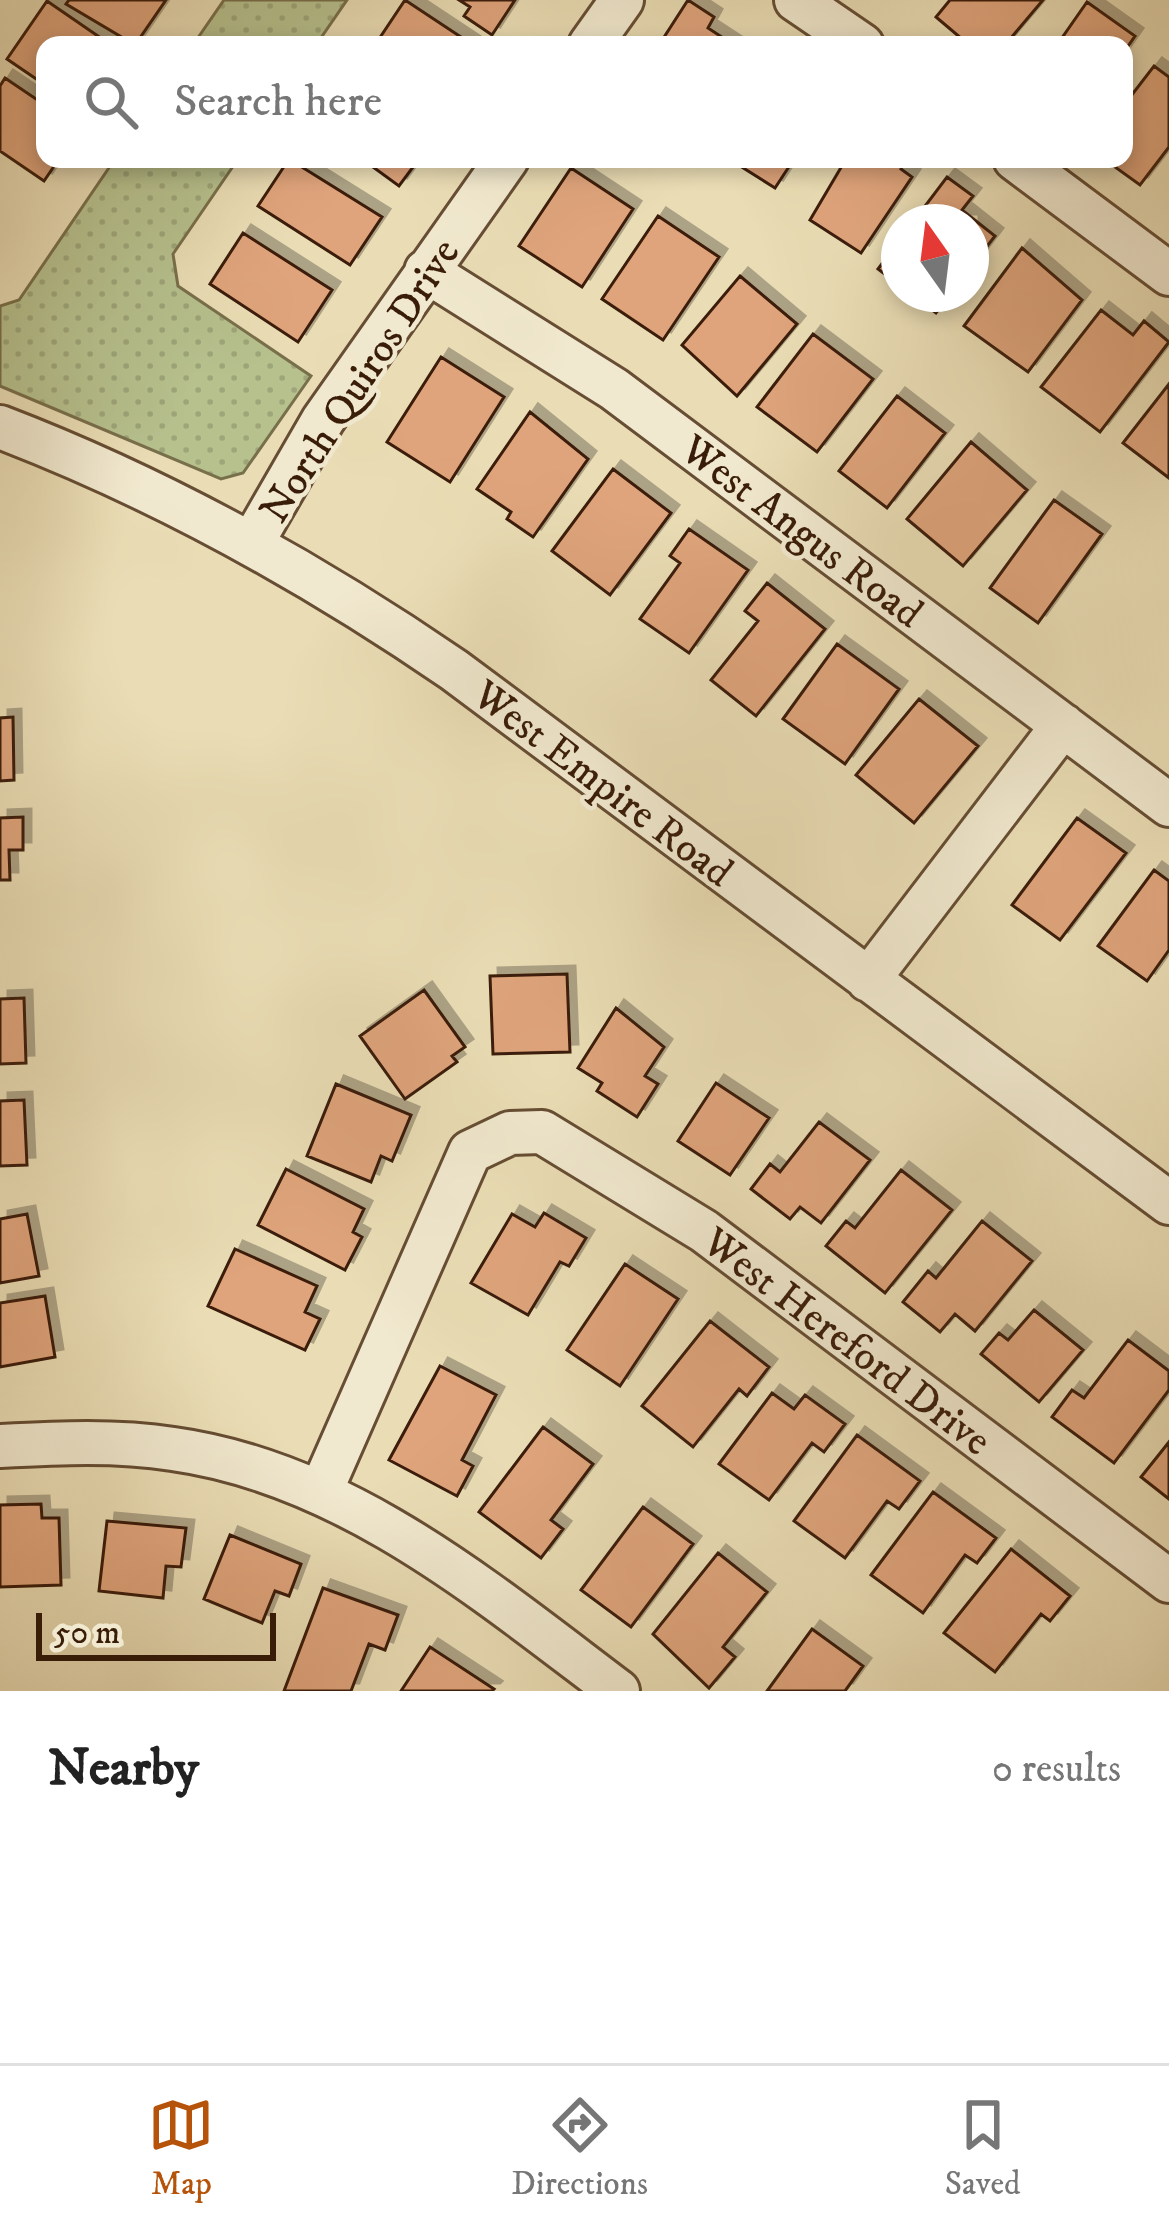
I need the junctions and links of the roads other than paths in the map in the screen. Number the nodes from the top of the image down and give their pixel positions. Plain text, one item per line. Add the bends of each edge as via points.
1 (622, 0) edge
2 (796, 0) edge
3 (596, 36) edge
4 (849, 36) edge
5 (500, 168) edge
6 (1027, 168) edge
7 (426, 271) junction
8 (1169, 274) edge
9 (0, 427) edge
10 (252, 543) junction
11 (1063, 724) junction
12 (1169, 805) edge
13 (868, 980) junction
14 (1169, 1203) edge
15 (0, 1446) edge
16 (321, 1491) junction
17 (1169, 1581) edge
18 (618, 1691) edge

1 - 3 street
2 - 4 street
5 - 7 street, North Quiros Drive
6 - 8 street
7 - 10 street, North Quiros Drive via 323,420
7 - 11 street, West Angus Road via 614,389
9 - 10 street, West Empire Road
10 - 13 street, West Empire Road via 454,670
11 - 12 street, West Angus Road
11 - 13 street
13 - 14 street, West Empire Road
15 - 16 street via 175,1449
16 - 17 street, West Hereford Drive via 470,1152 510,1132 542,1132 704,1231
16 - 18 street via 419,1547

